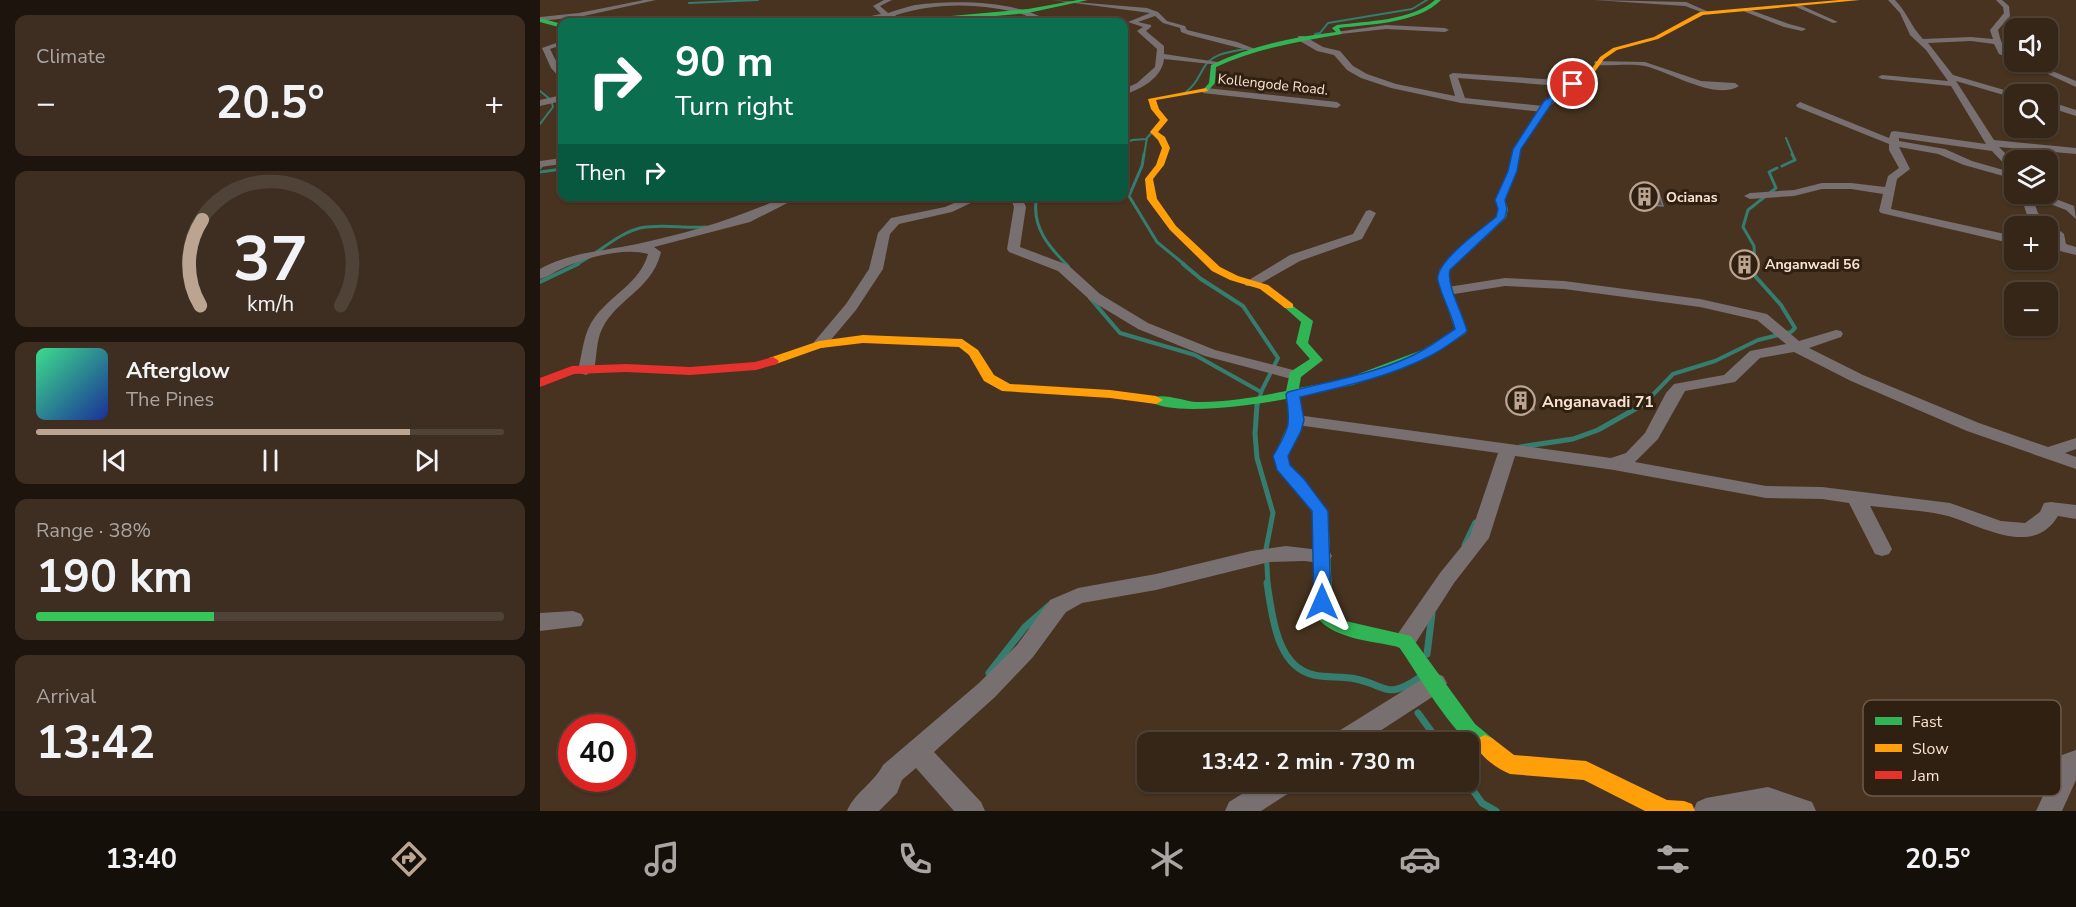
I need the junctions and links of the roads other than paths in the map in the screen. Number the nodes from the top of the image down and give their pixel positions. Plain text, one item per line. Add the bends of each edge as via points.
1 (652, 0) edge
2 (889, 0) edge
3 (948, 0) edge
4 (1055, 0) edge
5 (1438, 0) edge
6 (1597, 0) edge
7 (1857, 0) edge
8 (1891, 0) edge
9 (1999, 0) edge
10 (1080, 1) edge
11 (1796, 5) junction
12 (1706, 9) junction
13 (1617, 10) dead end
14 (1745, 10) junction
15 (935, 12) junction
16 (1025, 13) junction
17 (1156, 14) junction
18 (887, 15) junction
19 (868, 18) edge
20 (906, 18) edge
21 (915, 18) edge
22 (1037, 18) edge
23 (540, 19) edge
24 (1835, 22) dead end
25 (558, 25) edge
26 (1802, 29) dead end
27 (1445, 30) dead end
28 (1132, 32) dead end
29 (1142, 32) junction
30 (1340, 32) junction
31 (1301, 38) junction
32 (1922, 41) junction
33 (1999, 42) junction
34 (558, 44) edge
35 (1251, 50) junction
36 (2004, 51) edge
37 (1160, 56) junction
38 (1220, 63) junction
39 (1598, 63) junction
40 (558, 72) edge
41 (2049, 72) edge
42 (1882, 77) dead end
43 (1951, 80) junction
44 (1573, 84) junction
45 (2076, 84) edge
46 (1735, 86) dead end
47 (1128, 89) edge
48 (1205, 91) junction
49 (2004, 93) edge
50 (558, 99) edge
51 (1461, 100) junction
52 (540, 103) edge
53 (1337, 105) dead end
54 (1800, 105) dead end
55 (2058, 107) edge
56 (1543, 109) junction
57 (2076, 113) edge
58 (1894, 143) junction
59 (1992, 146) junction
60 (2076, 151) edge
61 (2004, 158) edge
62 (558, 162) edge
63 (542, 164) edge
64 (2004, 173) edge
65 (1888, 191) junction
66 (1762, 194) dead end
67 (785, 201) edge
68 (969, 201) edge
69 (1017, 201) edge
70 (2058, 203) edge
71 (1370, 213) dead end
72 (2076, 215) edge
73 (2004, 238) edge
74 (2058, 246) edge
75 (637, 248) junction
76 (2076, 250) edge
77 (540, 275) edge
78 (1251, 283) junction
79 (1448, 291) junction
80 (1836, 334) dead end
81 (1787, 338) junction
82 (819, 345) junction
83 (586, 370) junction
84 (1295, 375) junction
85 (540, 383) edge
86 (1292, 394) junction
87 (1297, 420) junction
88 (2076, 443) edge
89 (1509, 449) junction
90 (2048, 453) junction
91 (2076, 463) edge
92 (1614, 464) junction
93 (1856, 497) junction
94 (2076, 512) edge
95 (1882, 549) dead end
96 (1322, 555) junction
97 (573, 620) dead end
98 (540, 622) edge
99 (1405, 641) junction
100 (1435, 683) junction
101 (1359, 732) edge
102 (917, 752) junction
103 (2076, 762) edge
104 (2061, 785) edge
105 (1267, 792) edge
106 (2056, 796) edge
107 (860, 811) edge
108 (972, 811) edge
109 (1238, 811) edge
110 (1684, 811) edge
111 (1706, 811) edge
112 (1803, 811) edge
113 (2049, 811) edge

1 - 23 street
2 - 18 street via 876,6
3 - 15 street
4 - 10 street
5 - 30 street via 1425,11 1335,27
6 - 12 street via 1686,4
7 - 11 street
8 - 32 street
9 - 33 street via 2008,14 1994,30
10 - 16 street
10 - 17 street
11 - 14 street
11 - 24 street
12 - 13 street via 1650,6
12 - 14 street
12 - 39 street via 1656,38 1615,49
14 - 26 street via 1770,18 1780,26
15 - 16 street
15 - 18 street via 912,8
15 - 21 street
16 - 22 street
17 - 29 street via 1131,22 1149,27
17 - 35 street via 1165,22 1183,27 1183,32 1236,42
18 - 19 street
18 - 20 street
23 - 25 street
27 - 30 street via 1386,27
28 - 29 street
29 - 37 street via 1161,48
30 - 31 street
31 - 35 street
31 - 51 street via 1337,53 1350,68 1364,75 1403,89
32 - 33 street
32 - 43 street
33 - 36 street
34 - 40 street via 546,48
35 - 38 street
37 - 38 street
37 - 47 street via 1156,72
38 - 48 street via 1213,66 1212,83
39 - 44 street via 1592,72
39 - 46 street via 1644,64 1697,85
41 - 45 street
42 - 43 street
43 - 49 street
43 - 59 street
44 - 51 street via 1454,75
44 - 56 street via 1554,93
48 - 53 street, Kollengode Road.
48 - 78 street via 1152,99 1164,120 1154,132 1166,148 1149,179 1152,199 1173,228 1216,270
50 - 52 street
51 - 56 street
54 - 58 street
55 - 57 street
56 - 79 street via 1517,149 1513,171 1500,200 1501,218 1444,270 1442,278
58 - 59 street via 1894,134
58 - 64 street via 1941,151
58 - 65 street via 1905,169 1892,178
59 - 60 street
59 - 61 street
62 - 63 street
65 - 66 street via 1822,186 1794,193
65 - 73 street via 1885,211
67 - 75 street via 746,219
68 - 82 street via 948,210 895,221 884,233 876,269
69 - 84 street via 1020,207 1013,249 1063,268 1095,297 1143,326 1210,353
70 - 72 street
71 - 78 street via 1358,236 1295,258
74 - 76 street
75 - 77 street via 576,259
75 - 83 street via 654,250 653,262 643,278 596,326
78 - 84 street via 1264,287 1307,321 1302,344 1317,360
79 - 81 street via 1505,282 1564,285 1700,303 1762,317
79 - 86 street via 1461,331 1440,345 1348,382
80 - 81 street
81 - 90 street via 1857,378 1973,427
81 - 92 street via 1755,354 1729,379 1680,387 1653,435 1632,457
82 - 83 street via 738,368
82 - 86 street via 863,339 963,343 989,378 1007,388 1021,390 1110,394 1196,406
83 - 85 street via 572,370
84 - 86 street
86 - 87 street
87 - 89 street
87 - 96 street via 1281,456 1283,466 1320,511
88 - 90 street
89 - 92 street
89 - 99 street via 1479,538
90 - 91 street
92 - 93 street via 1766,492
93 - 94 street via 1950,510 1999,528 2028,531 2051,508
93 - 95 street
96 - 99 street via 1323,614 1336,626
96 - 102 street via 1250,559 1078,596 1058,606 1025,651
97 - 98 street
99 - 100 street
100 - 101 street
100 - 110 street via 1467,729 1510,764 1586,771 1665,810
102 - 107 street via 892,773 888,784
102 - 108 street
103 - 104 street via 2071,763
105 - 109 street
106 - 113 street
111 - 112 street via 1768,799

